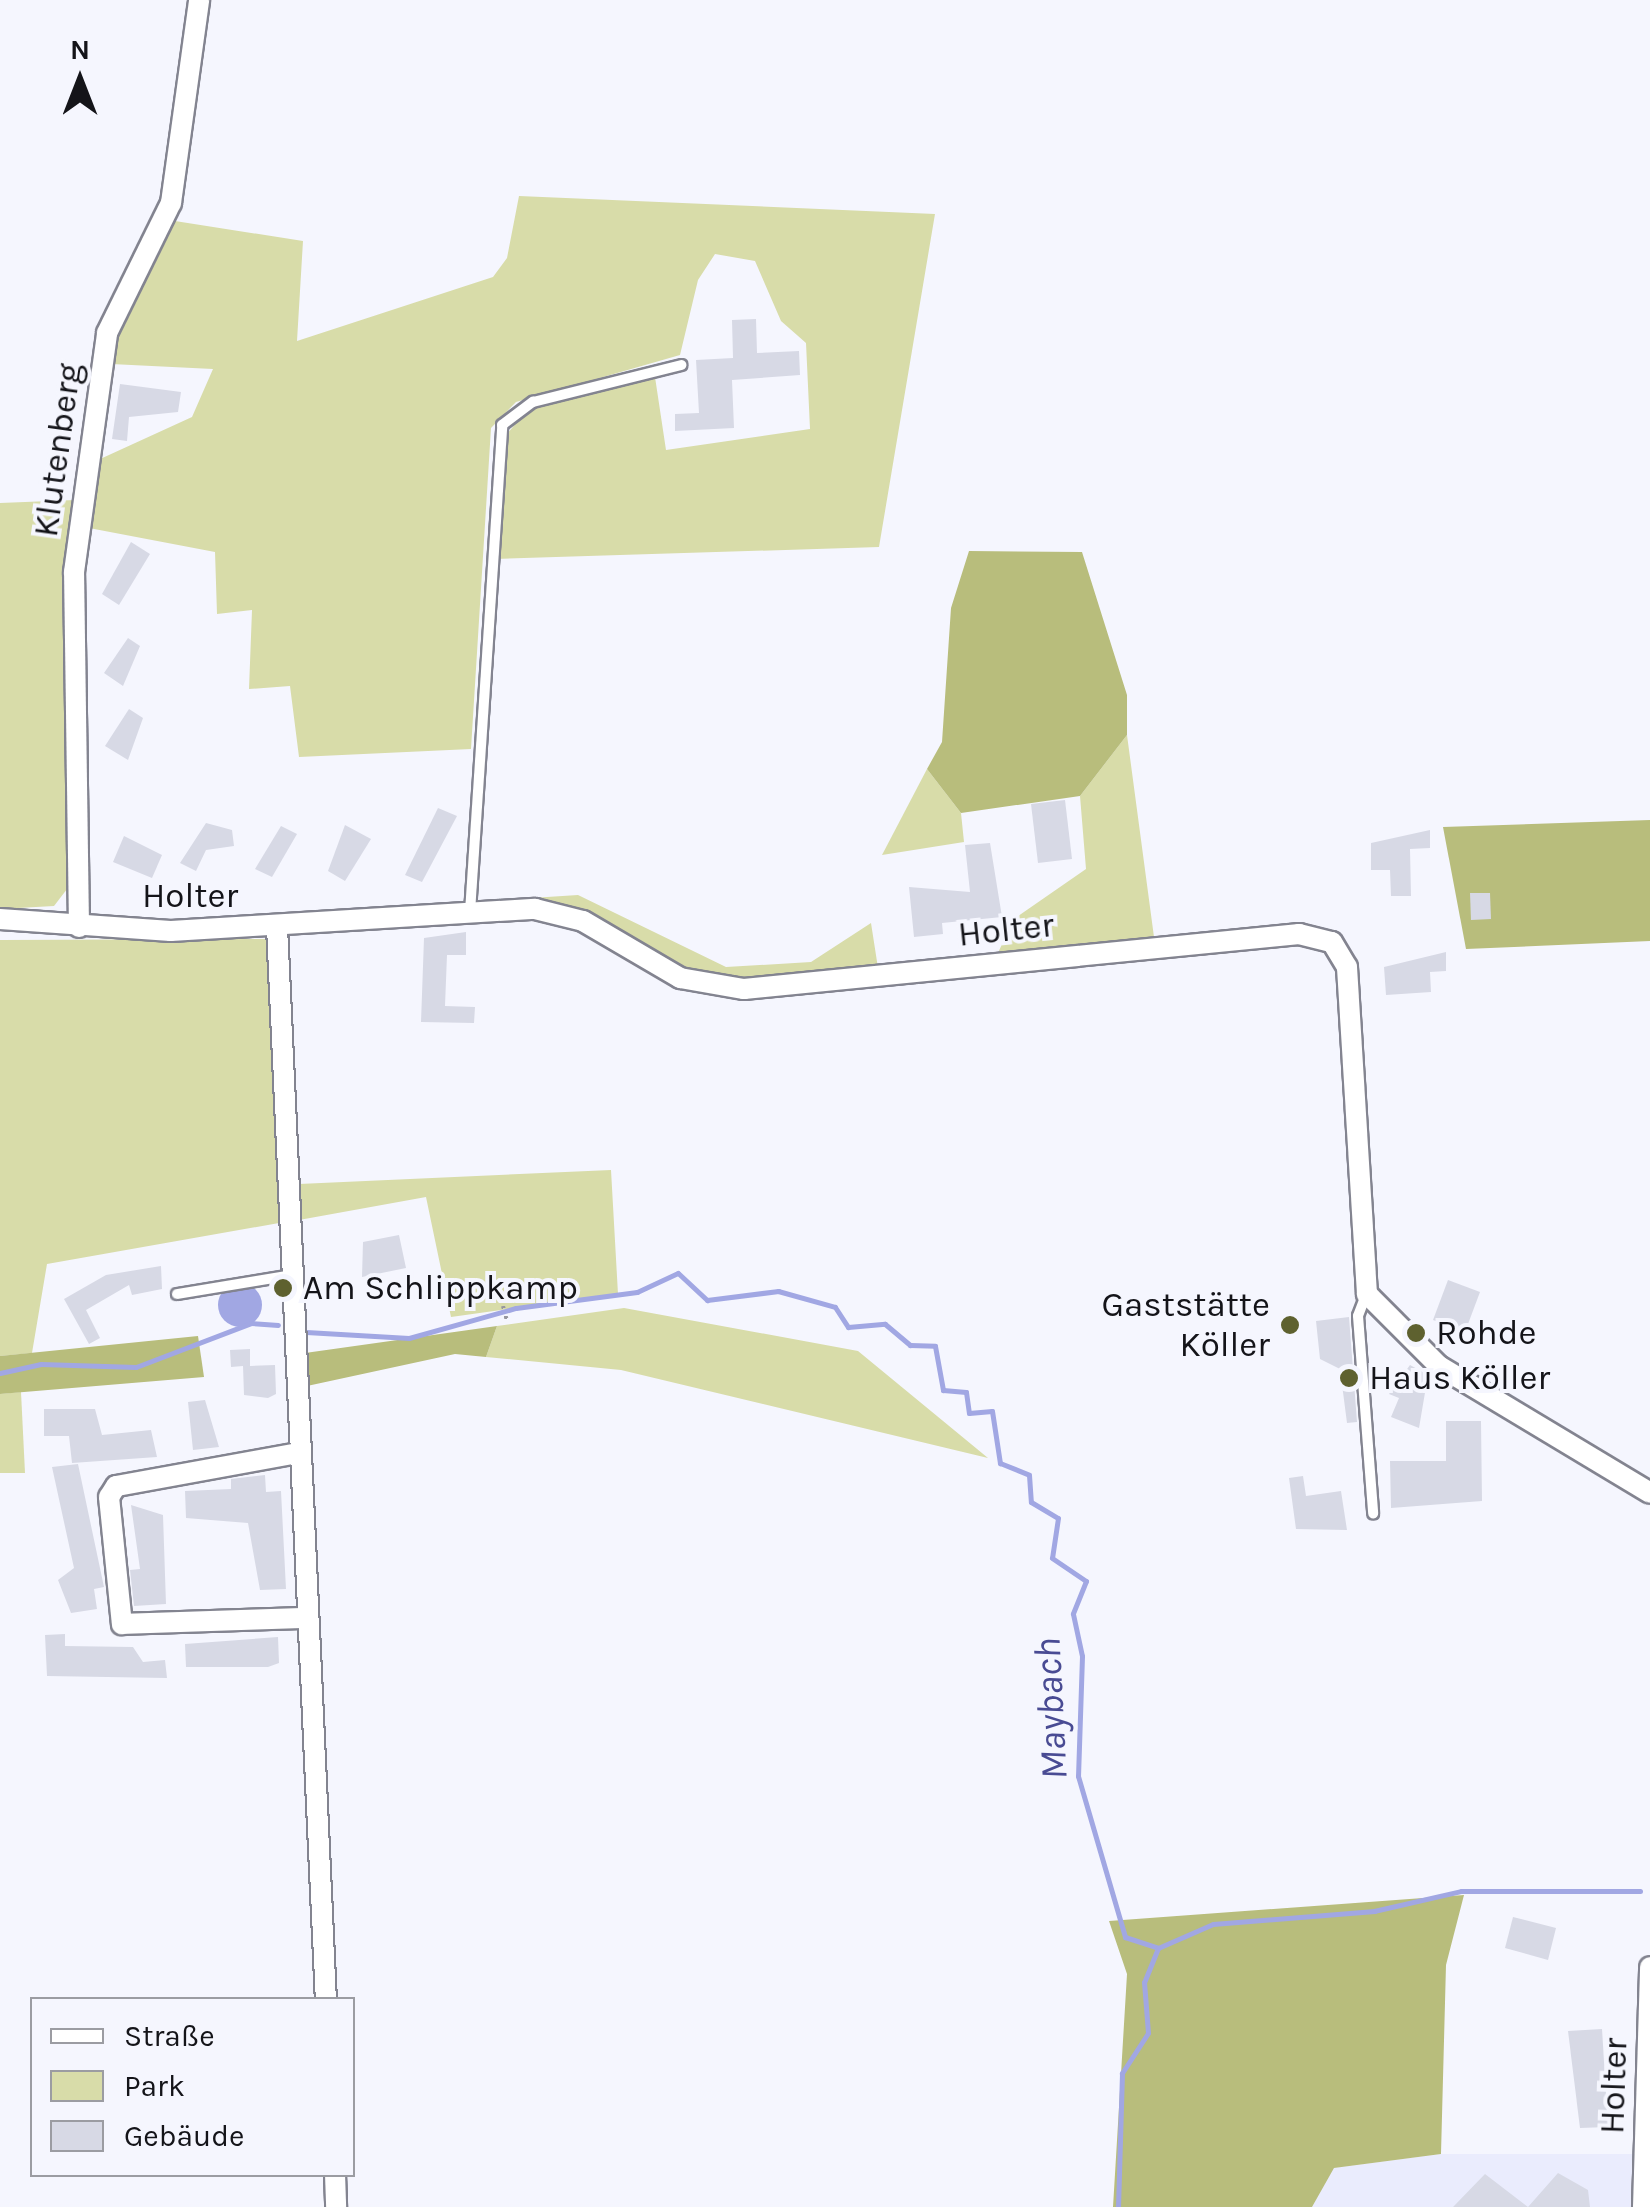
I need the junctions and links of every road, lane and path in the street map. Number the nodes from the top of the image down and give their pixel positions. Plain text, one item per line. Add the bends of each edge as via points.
1 (199, 0) edge
2 (681, 365) dead end
3 (470, 914) junction
4 (0, 919) edge
5 (79, 927) junction
6 (277, 927) junction
7 (292, 1275) junction
8 (177, 1294) dead end
9 (1367, 1294) junction
10 (503, 1306) dead end
11 (507, 1321) dead end
12 (298, 1454) junction
13 (1650, 1493) edge
14 (1373, 1513) dead end
15 (307, 1618) junction
16 (1650, 1967) edge
17 (326, 1997) edge
18 (335, 2177) edge
19 (336, 2207) edge
20 (1643, 2207) edge

1 - 5 street, Klutenberg via 172,203 107,333 74,572
2 - 3 lane via 533,402 502,425
3 - 6 street, Holter
3 - 9 street, Holter via 559,912 680,978 744,989 1299,934 1332,942 1347,967
4 - 5 street, Holter
5 - 6 street, Holter
6 - 7 street
7 - 8 lane
7 - 12 street
9 - 13 street via 1440,1366
9 - 14 lane via 1358,1316
10 - 11 path
12 - 15 street
12 - 15 street via 116,1486 109,1497 122,1624
15 - 17 street
16 - 20 street, Holter
18 - 19 street

